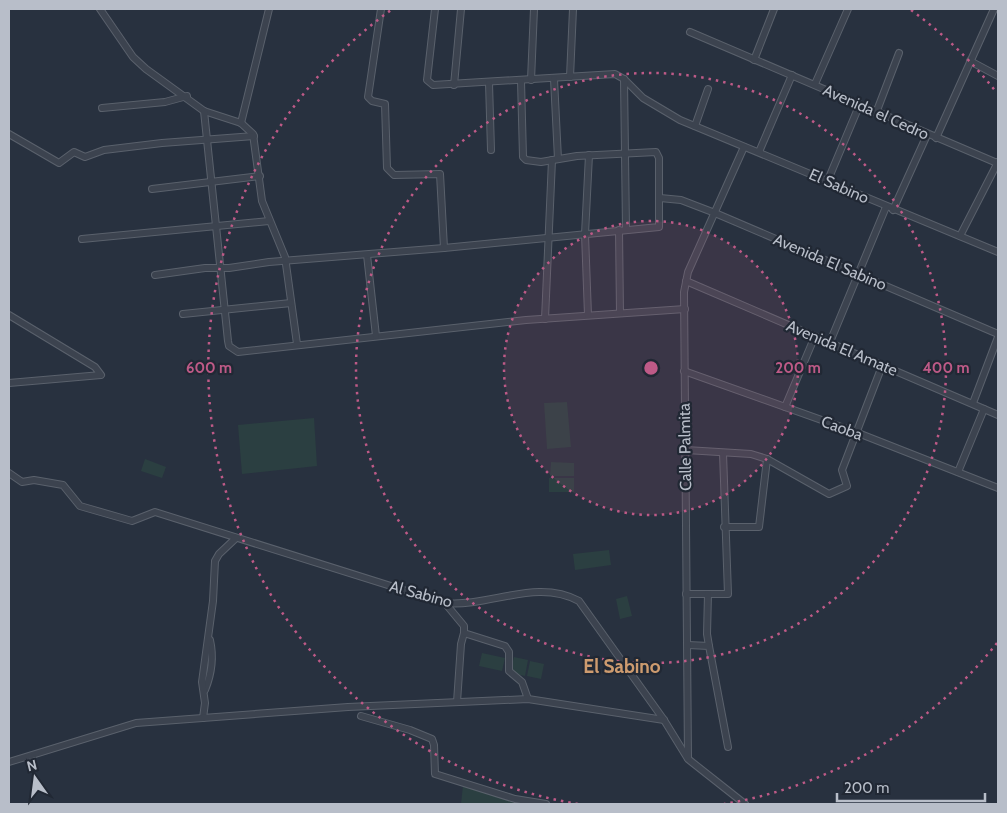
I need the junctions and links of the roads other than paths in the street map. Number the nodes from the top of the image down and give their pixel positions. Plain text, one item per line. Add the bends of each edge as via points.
1 (100, 9) edge
2 (269, 9) edge
3 (381, 9) edge
4 (435, 9) edge
5 (461, 9) edge
6 (534, 9) edge
7 (573, 9) edge
8 (774, 9) edge
9 (848, 9) edge
10 (994, 9) edge
11 (690, 32) dead end
12 (899, 53) dead end
13 (754, 60) junction
14 (970, 62) junction
15 (792, 75) junction
16 (998, 76) edge
17 (570, 77) junction
18 (554, 79) junction
19 (624, 79) junction
20 (531, 80) junction
21 (521, 81) junction
22 (489, 82) junction
23 (815, 84) junction
24 (454, 85) junction
25 (708, 89) dead end
26 (187, 96) junction
27 (859, 106) junction
28 (102, 108) dead end
29 (204, 111) junction
30 (876, 112) junction
31 (241, 123) junction
32 (695, 126) junction
33 (9, 134) edge
34 (927, 135) junction
35 (254, 136) junction
36 (936, 138) junction
37 (208, 140) junction
38 (744, 147) junction
39 (491, 150) dead end
40 (759, 152) junction
41 (626, 153) junction
42 (589, 155) junction
43 (555, 159) junction
44 (998, 162) edge
45 (260, 176) junction
46 (828, 180) junction
47 (212, 182) junction
48 (152, 189) dead end
49 (660, 198) junction
50 (886, 207) junction
51 (893, 210) junction
52 (715, 213) junction
53 (269, 222) junction
54 (217, 226) junction
55 (622, 229) junction
56 (585, 234) junction
57 (960, 236) junction
58 (550, 238) junction
59 (82, 239) dead end
60 (444, 248) junction
61 (998, 252) edge
62 (368, 255) junction
63 (285, 261) junction
64 (220, 268) junction
65 (856, 274) junction
66 (155, 275) dead end
67 (686, 281) junction
68 (291, 303) junction
69 (225, 308) junction
70 (685, 309) junction
71 (620, 313) junction
72 (182, 314) dead end
73 (9, 315) edge
74 (588, 315) junction
75 (545, 319) junction
76 (376, 336) junction
77 (815, 336) junction
78 (998, 336) edge
79 (830, 342) junction
80 (296, 344) junction
81 (882, 366) junction
82 (684, 371) junction
83 (9, 383) edge
84 (973, 403) junction
85 (785, 407) junction
86 (984, 409) junction
87 (998, 415) edge
88 (858, 434) junction
89 (686, 450) junction
90 (723, 453) junction
91 (767, 459) junction
92 (958, 472) junction
93 (9, 473) edge
94 (998, 488) edge
95 (724, 527) junction
96 (236, 538) junction
97 (686, 594) junction
98 (708, 594) junction
99 (446, 603) junction
100 (464, 633) junction
101 (688, 645) junction
102 (709, 646) junction
103 (528, 699) junction
104 (457, 702) junction
105 (361, 716) dead end
106 (203, 718) junction
107 (664, 720) junction
108 (728, 747) dead end
109 (688, 759) junction
110 (9, 762) edge
111 (535, 804) edge
112 (546, 804) edge
113 (745, 804) edge

1 - 26 street via 132,57
2 - 31 street
3 - 60 street via 368,97 372,102 385,104 387,168 390,174 440,174
4 - 24 street via 427,80 433,85
5 - 24 street
6 - 20 street
7 - 17 street
8 - 13 street
9 - 23 street
10 - 14 street
11 - 13 street, Avenida el Cedro
12 - 30 street
13 - 15 street, Avenida el Cedro
14 - 16 street
14 - 36 street
15 - 23 street, Avenida el Cedro
15 - 40 street
17 - 18 street
17 - 19 street via 608,74
18 - 20 street
18 - 43 street
19 - 32 street, El Sabino via 643,98
19 - 41 street
20 - 21 street
21 - 22 street
21 - 43 street via 524,157 528,162
22 - 24 street
22 - 39 street
23 - 27 street, Avenida el Cedro
25 - 32 street
26 - 28 street via 165,102
26 - 29 street
27 - 30 street, Avenida el Cedro
27 - 46 street
29 - 31 street
29 - 37 street
30 - 34 street, Avenida el Cedro
31 - 35 street
32 - 38 street, El Sabino
33 - 37 street via 59,163 74,152 85,157 104,150
34 - 36 street, Avenida el Cedro
34 - 51 street
35 - 37 street
35 - 45 street
36 - 44 street, Avenida el Cedro
37 - 47 street
38 - 40 street, El Sabino
38 - 52 street, Calle Palmita
40 - 46 street, El Sabino
41 - 42 street
41 - 49 street via 656,152
41 - 55 street
42 - 43 street
42 - 56 street
43 - 58 street
44 - 57 street
45 - 47 street
45 - 53 street via 262,201
46 - 50 street, El Sabino
47 - 48 street
47 - 54 street
49 - 52 street, Avenida El Sabino via 681,200
49 - 55 street via 659,227
50 - 51 street, El Sabino
50 - 65 street
51 - 57 street, El Sabino
52 - 65 street, Avenida El Sabino
52 - 67 street, Calle Palmita
53 - 54 street
53 - 63 street
54 - 59 street
54 - 64 street
55 - 56 street
55 - 71 street
56 - 58 street
56 - 74 street
57 - 61 street, El Sabino
58 - 60 street
58 - 75 street
60 - 62 street
62 - 63 street
62 - 76 street
63 - 64 street
63 - 68 street
64 - 66 street
64 - 69 street
65 - 78 street, Avenida El Sabino
65 - 79 street
67 - 70 street, Calle Palmita
67 - 77 street, Avenida El Amate
68 - 69 street
68 - 80 street
69 - 72 street
69 - 80 street via 232,350 238,352
70 - 71 street
70 - 82 street, Calle Palmita
71 - 74 street
73 - 83 street via 95,367 101,375
74 - 75 street
75 - 76 street
76 - 80 street
77 - 79 street, Avenida El Amate
77 - 85 street
78 - 84 street
79 - 81 street, Avenida El Amate
81 - 84 street, Avenida El Amate
81 - 88 street
82 - 85 street, Caoba
82 - 89 street, Calle Palmita
84 - 86 street, Avenida El Amate
85 - 88 street, Caoba
86 - 87 street, Avenida El Amate
86 - 92 street
88 - 91 street via 842,470 848,486 829,494
88 - 92 street, Caoba
89 - 90 street
89 - 97 street, Calle Palmita
90 - 91 street via 751,454
90 - 95 street
91 - 95 street via 760,524 756,528
92 - 94 street, Caoba
93 - 96 street, Al Sabino via 22,482 34,480 63,485 80,506 132,521 155,512
95 - 98 street via 728,594
96 - 99 street, Al Sabino
96 - 106 street via 215,561 202,682
97 - 98 street
97 - 101 street, Calle Palmita
98 - 102 street
99 - 100 street via 464,626
99 - 107 street, Al Sabino via 463,604 538,591 564,593 579,601
100 - 103 street via 505,646 509,652 509,671 522,682
100 - 104 street
101 - 102 street
101 - 109 street, Calle Palmita
102 - 108 street
103 - 104 street
103 - 107 street
104 - 106 street
105 - 111 street via 432,739 435,774
106 - 110 street via 136,723
107 - 109 street, Al Sabino
109 - 113 street, Al Sabino
111 - 112 street

